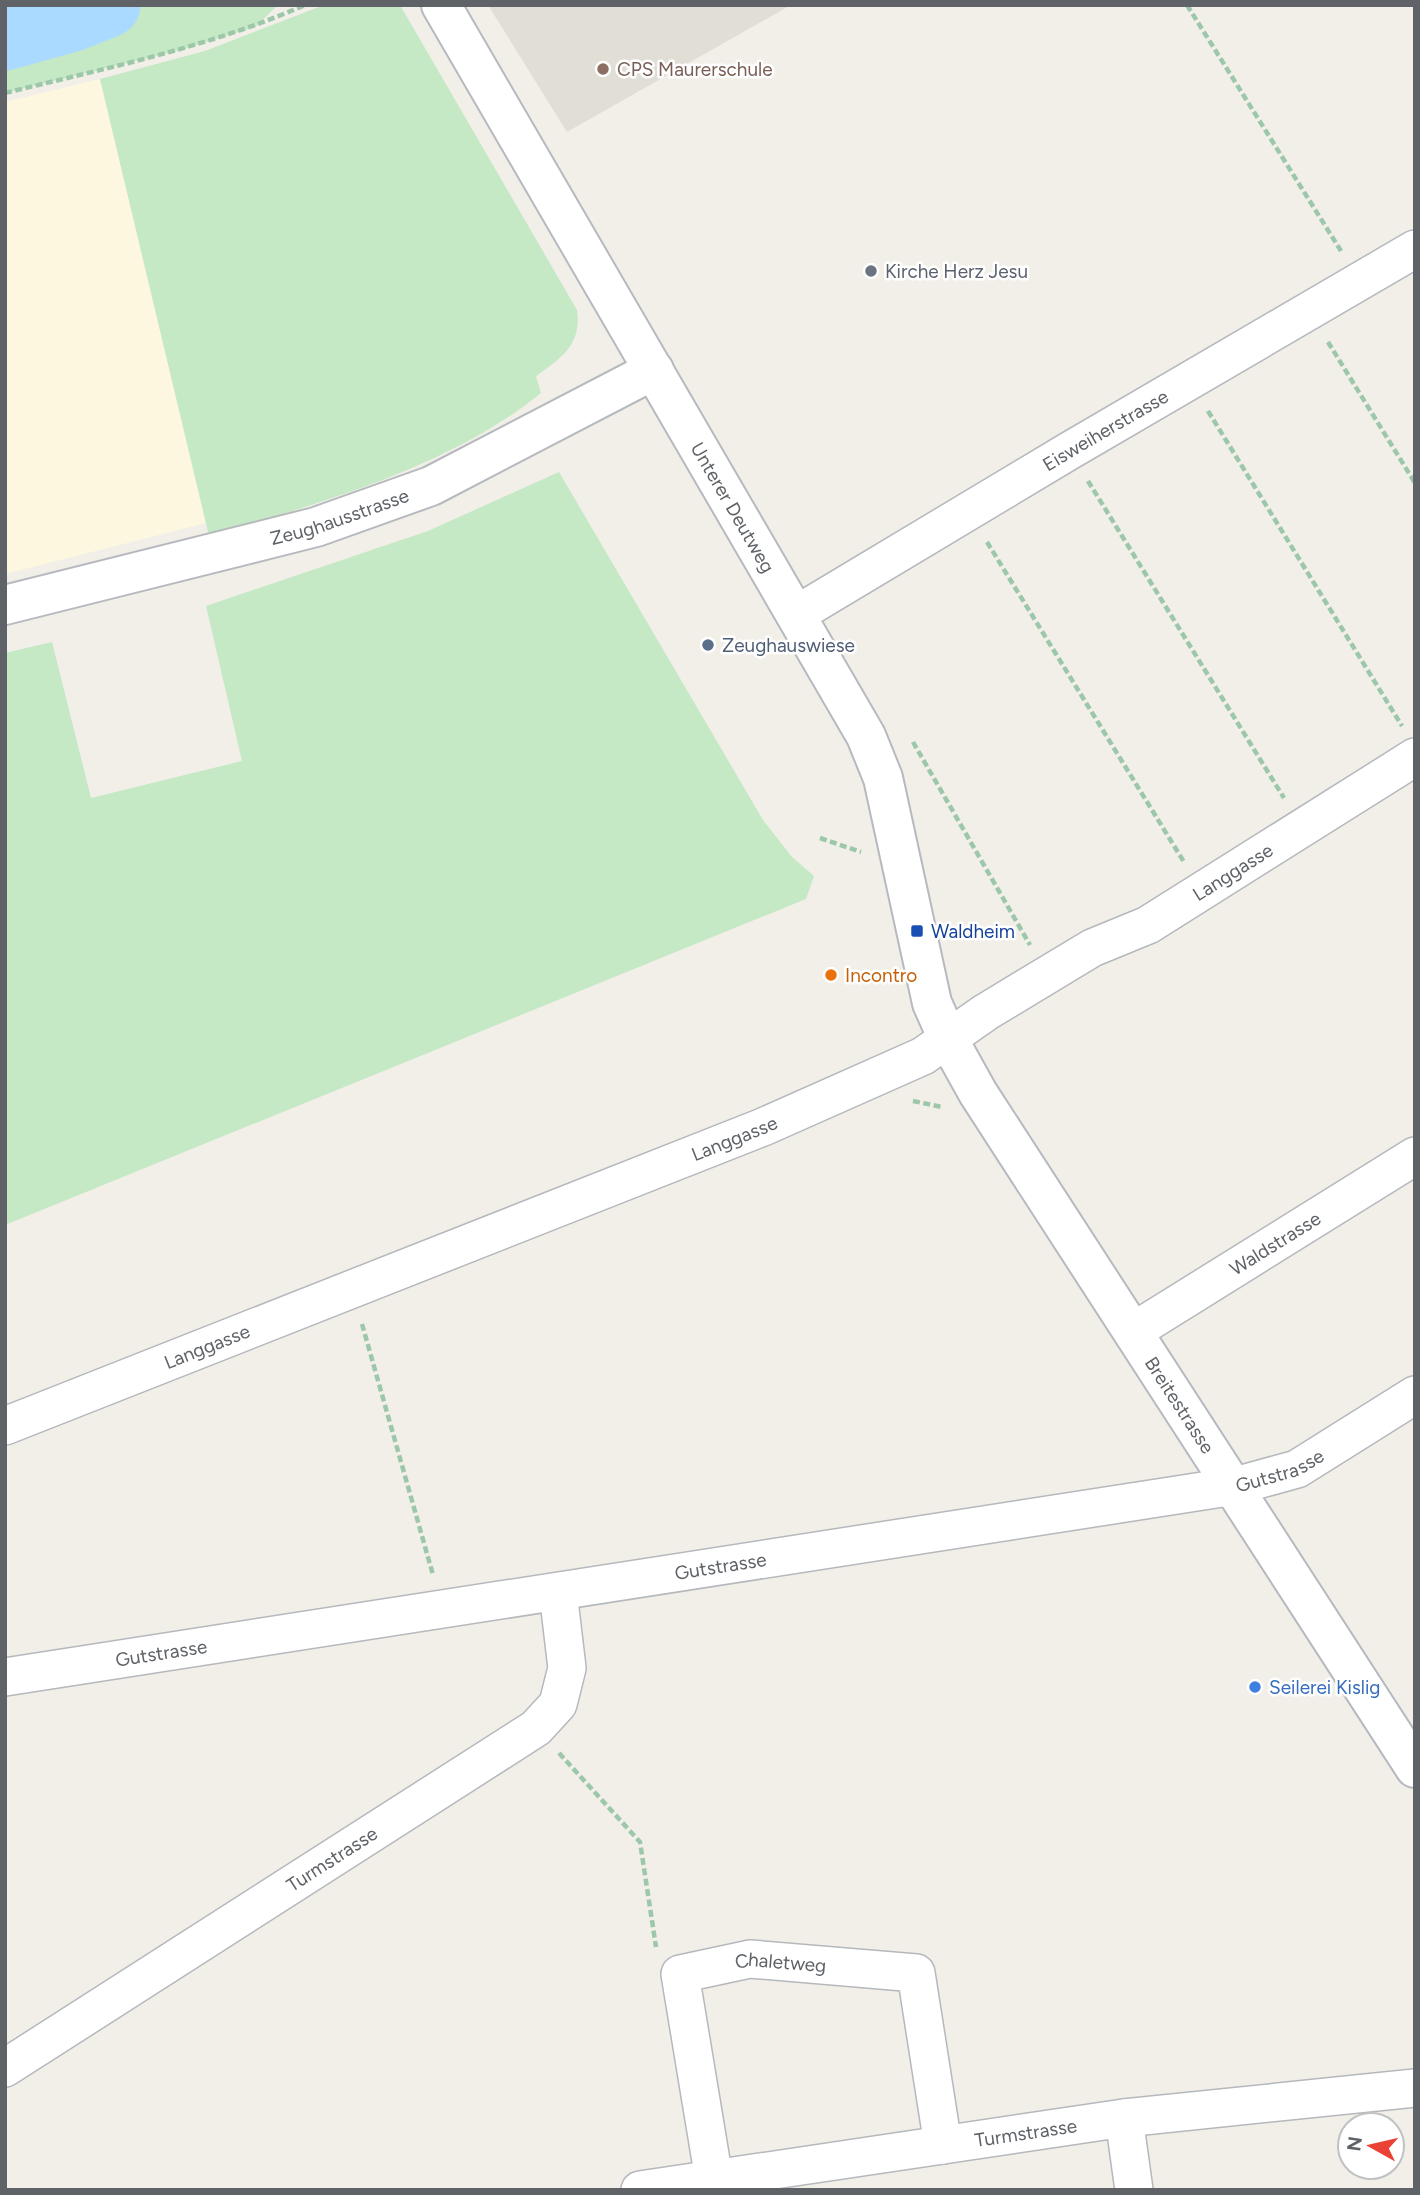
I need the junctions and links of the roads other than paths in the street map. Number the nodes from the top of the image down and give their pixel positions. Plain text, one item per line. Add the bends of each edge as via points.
1 (441, 5) edge
2 (1415, 250) edge
3 (654, 370) junction
4 (5, 605) edge
5 (797, 614) junction
6 (1408, 741) edge
7 (948, 1039) junction
8 (1415, 1156) edge
9 (1134, 1331) junction
10 (1415, 1395) edge
11 (5, 1426) edge
12 (1235, 1486) junction
13 (558, 1592) junction
14 (5, 1677) edge
15 (1412, 1757) edge
16 (5, 2068) edge
17 (1415, 2088) edge
18 (1124, 2118) junction
19 (943, 2145) junction
20 (714, 2179) junction
21 (640, 2190) edge
22 (1134, 2190) edge

1 - 3 main road, Unterer Deutweg
2 - 5 street, Eisweiherstrasse
3 - 4 main road, Zeughausstrasse via 418,491 316,527
3 - 5 main road, Unterer Deutweg
5 - 7 main road, Unterer Deutweg via 866,736 883,778 930,992
6 - 7 street, Langgasse via 1148,925 1092,948
7 - 9 main road, Breitestrasse via 978,1093
7 - 11 street, Langgasse via 923,1056 764,1127
8 - 9 street, Waldstrasse
9 - 12 main road, Breitestrasse
10 - 12 street, Gutstrasse via 1297,1469
12 - 13 street, Gutstrasse
12 - 15 main road, Breitestrasse
13 - 14 street, Gutstrasse
13 - 16 street, Turmstrasse via 567,1668 558,1703 536,1728
17 - 18 street, Turmstrasse
18 - 19 street, Turmstrasse
18 - 22 street
19 - 20 street, Turmstrasse
19 - 20 street, Chaletweg via 916,1973 750,1959 680,1974
20 - 21 street, Turmstrasse

